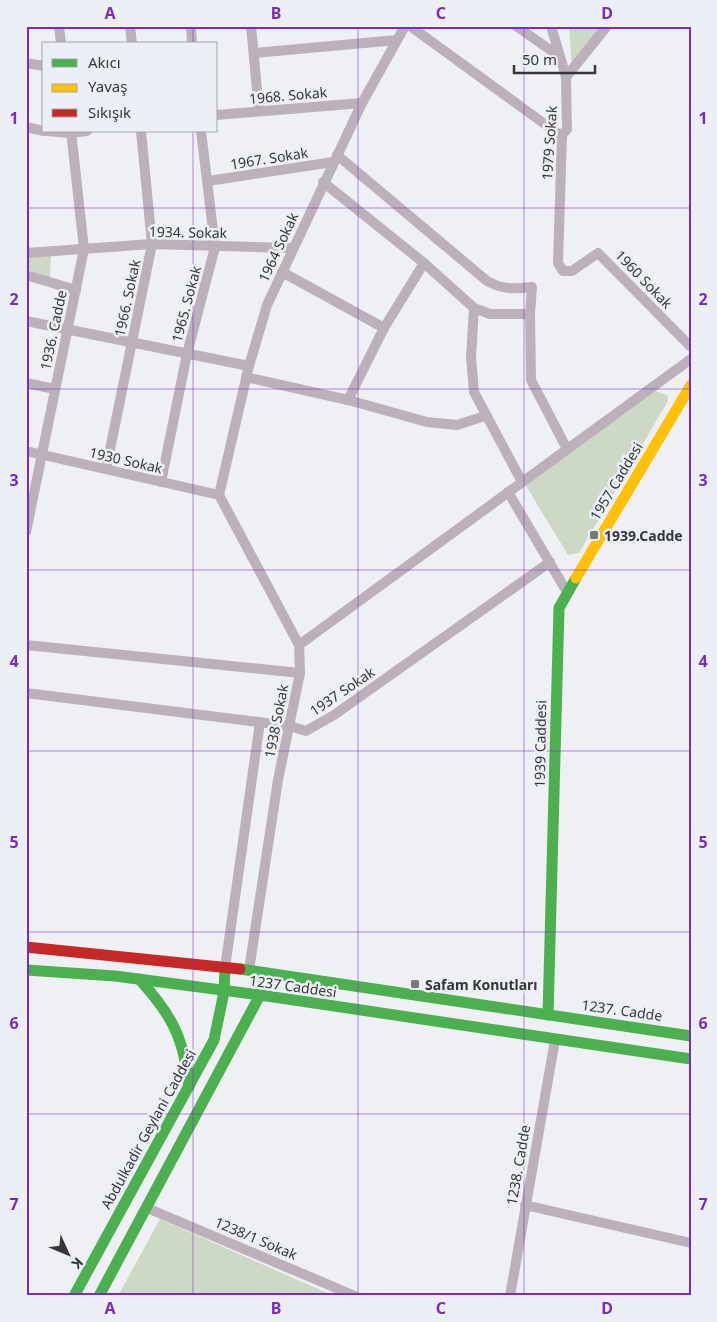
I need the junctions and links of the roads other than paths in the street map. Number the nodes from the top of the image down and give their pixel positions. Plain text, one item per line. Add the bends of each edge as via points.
1 (59, 26) edge
2 (130, 26) edge
3 (191, 26) edge
4 (251, 26) edge
5 (406, 26) edge
6 (410, 26) edge
7 (516, 26) edge
8 (551, 26) edge
9 (607, 26) edge
10 (397, 40) junction
11 (61, 42) edge
12 (132, 42) edge
13 (192, 42) edge
14 (254, 54) junction
15 (559, 56) junction
16 (26, 63) edge
17 (42, 66) edge
18 (566, 77) junction
19 (362, 102) junction
20 (259, 111) junction
21 (218, 115) edge
22 (26, 127) edge
23 (42, 130) edge
24 (71, 132) edge
25 (141, 132) edge
26 (201, 132) edge
27 (562, 135) junction
28 (335, 158) junction
29 (208, 181) junction
30 (323, 182) junction
31 (152, 244) junction
32 (215, 247) junction
33 (292, 248) junction
34 (84, 249) junction
35 (26, 253) edge
36 (598, 253) joint
37 (424, 263) junction
38 (282, 272) junction
39 (26, 275) edge
40 (76, 290) junction
41 (474, 308) junction
42 (530, 314) junction
43 (26, 321) edge
44 (384, 328) junction
45 (68, 329) junction
46 (132, 342) junction
47 (691, 347) edge
48 (187, 354) junction
49 (691, 359) edge
50 (249, 366) junction
51 (246, 377) junction
52 (26, 383) edge
53 (691, 385) edge
54 (55, 389) junction
55 (348, 400) junction
56 (485, 416) junction
57 (567, 449) junction
58 (26, 451) edge
59 (42, 455) junction
60 (106, 469) junction
61 (161, 482) junction
62 (522, 482) junction
63 (508, 492) junction
64 (219, 495) junction
65 (26, 532) edge
66 (550, 562) junction
67 (566, 592) junction
68 (299, 645) junction
69 (26, 646) edge
70 (300, 673) junction
71 (26, 692) edge
72 (260, 722) junction
73 (290, 726) junction
74 (26, 947) edge
75 (225, 968) junction
76 (26, 970) edge
77 (249, 970) junction
78 (266, 973) junction
79 (139, 979) junction
80 (224, 992) junction
81 (260, 995) junction
82 (548, 1015) junction
83 (691, 1036) edge
84 (555, 1040) junction
85 (691, 1059) edge
86 (189, 1087) junction
87 (525, 1205) junction
88 (146, 1208) junction
89 (691, 1243) edge
90 (74, 1296) edge
91 (100, 1296) edge
92 (355, 1296) edge
93 (510, 1296) edge

1 - 11 street
2 - 12 street
3 - 13 street
4 - 14 street
5 - 10 street, 1964 Sokak
6 - 27 street
7 - 15 street
8 - 15 street, 1979 Sokak
9 - 18 street
10 - 14 street
10 - 19 street, 1964 Sokak
14 - 20 street
15 - 18 street, 1979 Sokak
16 - 17 street
18 - 27 street, 1979 Sokak via 567,129
19 - 20 street, 1968. Sokak
19 - 28 street, 1964 Sokak
20 - 21 street, 1968. Sokak
22 - 23 street
24 - 34 street, 1936. Cadde
25 - 31 street, 1966. Sokak
26 - 29 street, 1965. Sokak
27 - 36 street, 1979 Sokak via 558,263 563,271 572,271
28 - 29 street, 1967. Sokak
28 - 30 street, 1964 Sokak
28 - 42 street via 487,281 510,290 532,287
29 - 32 street, 1965. Sokak
30 - 33 street, 1964 Sokak
30 - 37 street
31 - 32 street, 1934. Sokak
31 - 34 street, 1934. Sokak
31 - 46 street, 1966. Sokak
32 - 33 street, 1934. Sokak
32 - 48 street, 1965. Sokak
33 - 38 street, 1964 Sokak
34 - 35 street, 1934. Sokak
34 - 40 street, 1936. Cadde
36 - 47 street, 1960 Sokak
37 - 41 street
37 - 44 street
38 - 44 street
38 - 50 street, 1964 Sokak via 266,304
39 - 40 street
40 - 45 street, 1936. Cadde
41 - 42 street via 490,314
41 - 56 street via 471,357 474,392
42 - 57 street via 531,380
43 - 45 street
44 - 55 street
45 - 46 street
45 - 54 street, 1936. Cadde
46 - 48 street
46 - 60 street, 1966. Sokak
48 - 50 street
48 - 61 street, 1965. Sokak
49 - 57 street
50 - 51 street, 1964 Sokak
51 - 55 street
51 - 64 street, 1964 Sokak
52 - 54 street
53 - 67 street, 1957 Caddesi
54 - 59 street, 1936. Cadde
55 - 56 street via 427,422 457,425
56 - 62 street
57 - 62 street
58 - 59 street, 1930 Sokak
59 - 60 street, 1930 Sokak
59 - 65 street, 1936. Cadde
60 - 61 street, 1930 Sokak
61 - 64 street, 1930 Sokak
62 - 63 street
63 - 66 street
63 - 68 street
64 - 68 street, 1938 Sokak
66 - 67 street
66 - 73 street, 1937 Sokak via 334,715 306,731
67 - 82 street, 1939 Caddesi via 559,613
68 - 70 street, 1938 Sokak
69 - 70 street
70 - 73 street, 1938 Sokak
71 - 72 street, 1937 Sokak
72 - 73 street, 1937 Sokak
72 - 75 street, 1938 Sokak
73 - 77 street, 1938 Sokak via 278,780
74 - 75 street, 1237 Caddesi via 117,953
75 - 77 street, 1237 Caddesi
75 - 80 street, Abdulkadir Geylani Caddesi
76 - 79 street, 1237 Caddesi
77 - 78 street, 1237 Caddesi
78 - 81 street
78 - 82 street, 1237 Caddesi
79 - 80 street, 1237 Caddesi
79 - 86 street via 178,1026 187,1054
80 - 81 street, 1237 Caddesi
80 - 86 street, Abdulkadir Geylani Caddesi via 214,1040
81 - 84 street, 1237 Caddesi
81 - 88 street
82 - 83 street, 1237. Cadde
84 - 85 street
84 - 87 street, 1238. Cadde
86 - 90 street, Abdulkadir Geylani Caddesi
87 - 89 street
87 - 93 street, 1238. Cadde
88 - 91 street
88 - 92 street, 1238/1 Sokak

